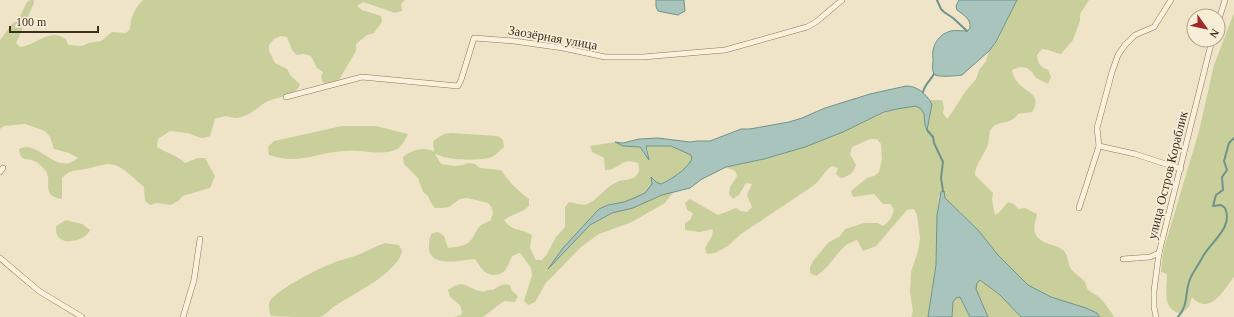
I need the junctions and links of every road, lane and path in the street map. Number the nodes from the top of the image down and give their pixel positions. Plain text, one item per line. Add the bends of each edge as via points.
1 (842, 0) edge
2 (1171, 0) edge
3 (1210, 48) edge
4 (286, 97) dead end
5 (1099, 146) junction
6 (1181, 170) junction
7 (1079, 208) dead end
8 (200, 239) dead end
9 (1160, 253) junction
10 (0, 258) edge
11 (1123, 259) dead end
12 (82, 317) edge
13 (183, 317) edge
14 (1156, 317) edge

1 - 4 street, Заозёрная улица via 807,27 725,50 643,57 605,57 542,45 474,38 458,86 362,77
2 - 5 street via 1154,27 1135,36 1124,45 1118,55 1097,128
3 - 6 street, улица Остров Кораблик
5 - 6 street via 1135,154
5 - 7 street
6 - 9 street, улица Остров Кораблик
8 - 13 street via 194,280
9 - 11 street via 1150,257
9 - 14 street, улица Остров Кораблик via 1154,291
10 - 12 street via 39,291

